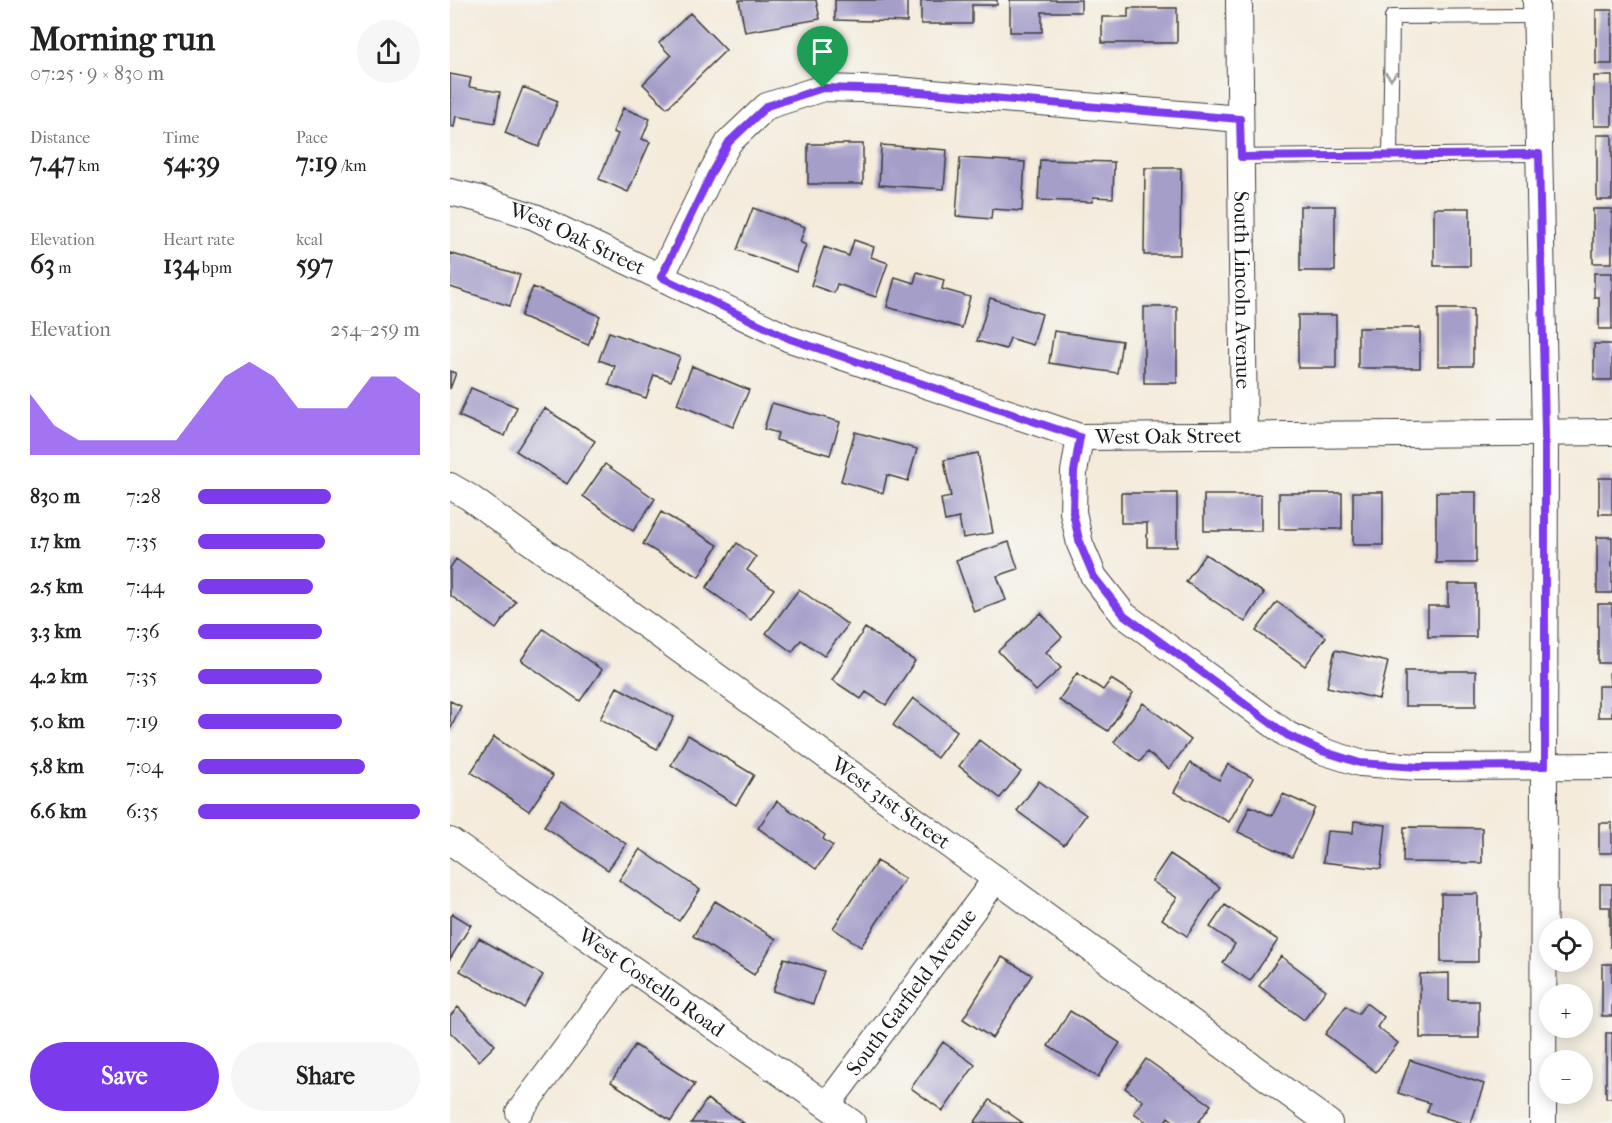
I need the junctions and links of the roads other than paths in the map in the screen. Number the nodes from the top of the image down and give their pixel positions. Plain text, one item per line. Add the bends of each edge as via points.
1 (1239, 0) edge
2 (1536, 8) edge
3 (1240, 119) junction
4 (1539, 154) junction
5 (1390, 156) junction
6 (1241, 157) junction
7 (450, 192) edge
8 (661, 277) junction
9 (1545, 432) junction
10 (1612, 432) edge
11 (1244, 435) junction
12 (1080, 437) junction
13 (450, 486) edge
14 (1545, 766) junction
15 (1612, 766) edge
16 (450, 841) edge
17 (996, 879) junction
18 (627, 967) junction
19 (827, 1105) junction
20 (519, 1112) dead end
21 (852, 1123) edge
22 (1329, 1123) edge
23 (1543, 1123) edge

1 - 3 street, South Lincoln Avenue
2 - 4 street
2 -> 5 lane via 1392,17
3 - 6 street, South Lincoln Avenue
3 - 8 street via 896,90 823,88 767,106 729,142
4 - 5 lane
4 - 9 street
5 - 6 lane
6 - 11 street, South Lincoln Avenue
7 - 8 street, West Oak Street via 535,217
8 - 12 street, West Oak Street via 790,339
9 - 10 street, West Oak Street
9 - 11 street, West Oak Street
9 - 14 street
11 - 12 street, West Oak Street
12 - 14 street via 1073,513 1080,544 1094,577 1124,615 1287,735 1360,763 1418,767
13 - 17 street, West 31st Street
14 - 15 street
14 - 23 street
16 - 18 street, West Costello Road
17 - 19 street, South Garfield Avenue
17 - 22 street, West 31st Street
18 - 19 street, West Costello Road
18 - 20 street
19 - 21 street, West Costello Road

